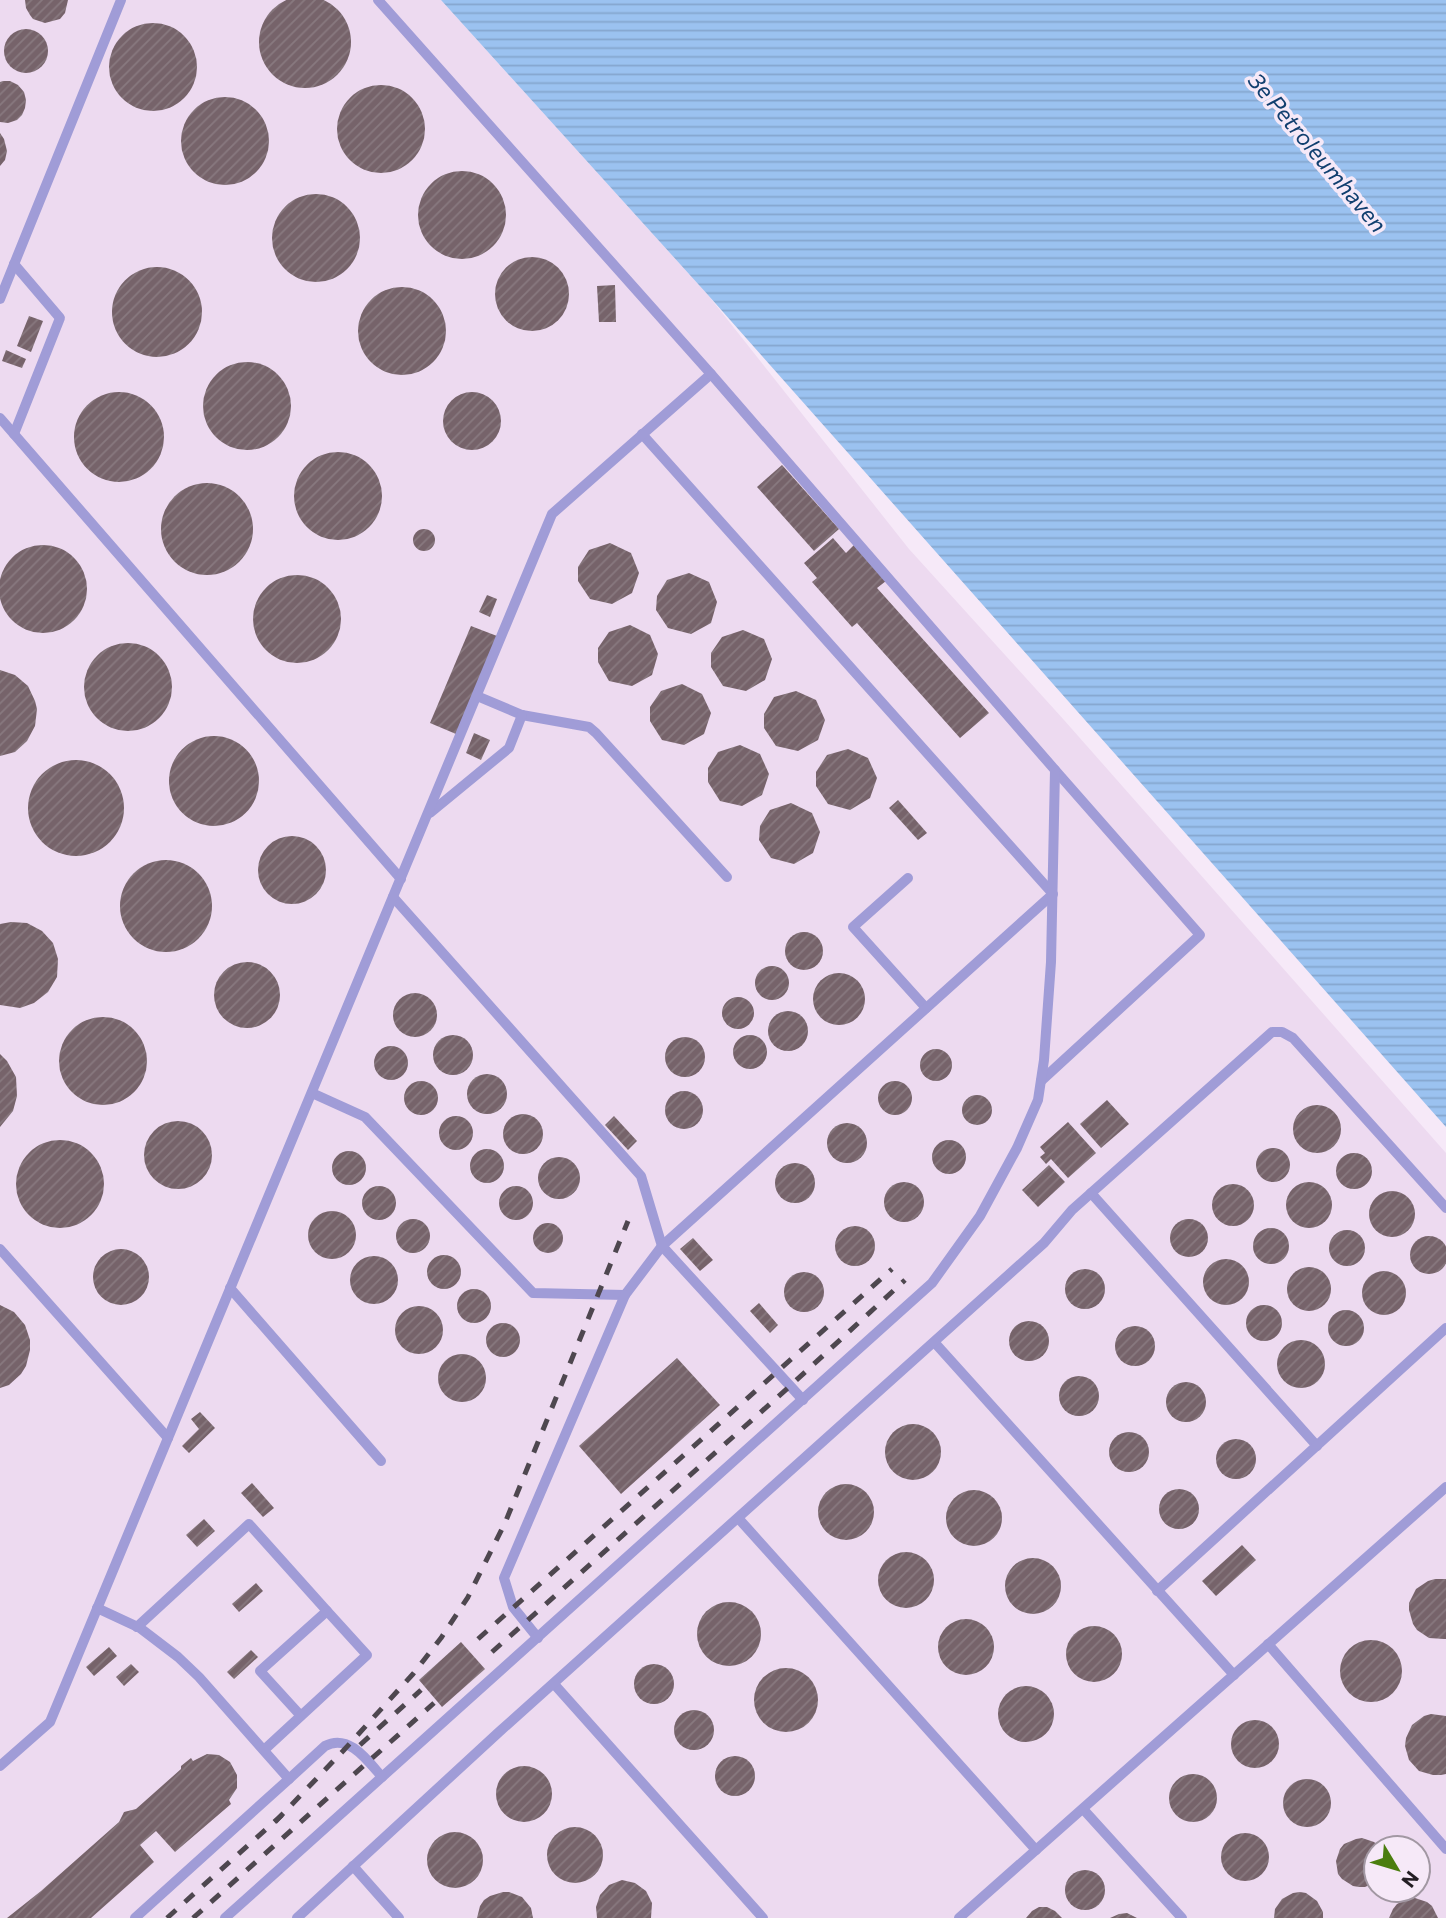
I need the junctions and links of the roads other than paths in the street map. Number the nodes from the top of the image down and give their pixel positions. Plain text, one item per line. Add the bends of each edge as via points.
1 (121, 0) edge
2 (378, 0) edge
3 (14, 264) junction
4 (0, 299) edge
5 (711, 374) junction
6 (0, 418) edge
7 (14, 434) junction
8 (642, 434) junction
9 (477, 696) junction
10 (522, 715) junction
11 (1055, 770) junction
12 (427, 815) junction
13 (727, 877) dead end
14 (908, 878) dead end
15 (401, 879) junction
16 (1053, 894) junction
17 (393, 897) junction
18 (926, 1008) junction
19 (1041, 1081) junction
20 (312, 1093) junction
21 (1091, 1193) junction
22 (1446, 1209) edge
23 (662, 1246) junction
24 (0, 1249) edge
25 (230, 1288) junction
26 (625, 1295) junction
27 (1446, 1328) edge
28 (935, 1343) junction
29 (803, 1400) junction
30 (168, 1438) junction
31 (1317, 1446) junction
32 (381, 1461) dead end
33 (1446, 1487) edge
34 (738, 1519) junction
35 (1157, 1591) junction
36 (97, 1608) junction
37 (327, 1611) junction
38 (137, 1627) junction
39 (538, 1638) junction
40 (1268, 1644) junction
41 (1234, 1675) junction
42 (554, 1684) junction
43 (300, 1716) junction
44 (264, 1750) junction
45 (0, 1766) edge
46 (382, 1777) junction
47 (289, 1779) junction
48 (1083, 1808) junction
49 (1446, 1849) edge
50 (1036, 1850) junction
51 (354, 1866) junction
52 (135, 1918) edge
53 (225, 1918) edge
54 (297, 1918) edge
55 (399, 1918) edge
56 (763, 1918) edge
57 (959, 1918) edge
58 (1182, 1918) edge

1 - 3 lane
2 - 5 lane
3 - 4 lane
3 - 7 lane via 60,318
5 - 8 lane
5 - 11 lane
6 - 7 lane
7 - 15 lane
8 - 9 lane via 552,514
8 - 16 lane
9 - 10 lane
9 - 12 lane
10 - 12 lane via 509,748
10 - 13 lane via 589,727
11 - 16 lane
11 - 19 lane via 1200,935
12 - 15 lane
14 - 18 lane via 853,927
15 - 17 lane
16 - 18 lane
16 - 19 lane
17 - 20 lane
17 - 23 lane via 641,1175
18 - 23 lane
19 - 29 lane via 1038,1100 1017,1148 980,1216 932,1283
20 - 25 lane
20 - 26 lane via 365,1117 533,1293
21 - 22 lane via 1265,1038 1279,1031 1293,1038
21 - 28 lane via 1044,1244
21 - 31 lane
23 - 26 lane
23 - 29 lane
24 - 30 lane
25 - 30 lane
25 - 32 lane
26 - 39 lane via 505,1578 513,1607
27 - 31 lane
28 - 34 lane
28 - 35 lane
29 - 39 lane
30 - 36 lane
31 - 35 lane
33 - 40 lane
34 - 42 lane
34 - 50 lane
35 - 41 lane
36 - 38 lane
36 - 45 lane via 50,1722
37 - 38 lane via 249,1524
37 - 43 lane via 260,1671
37 - 43 lane via 368,1655
38 - 44 lane via 199,1677
39 - 46 lane
40 - 41 lane
40 - 49 lane
41 - 48 lane
42 - 51 lane
42 - 56 lane
43 - 44 lane
44 - 47 lane
46 - 47 lane via 355,1749 341,1742 325,1746
46 - 53 lane
47 - 52 lane
48 - 50 lane
48 - 58 lane
50 - 57 lane
51 - 54 lane
51 - 55 lane

